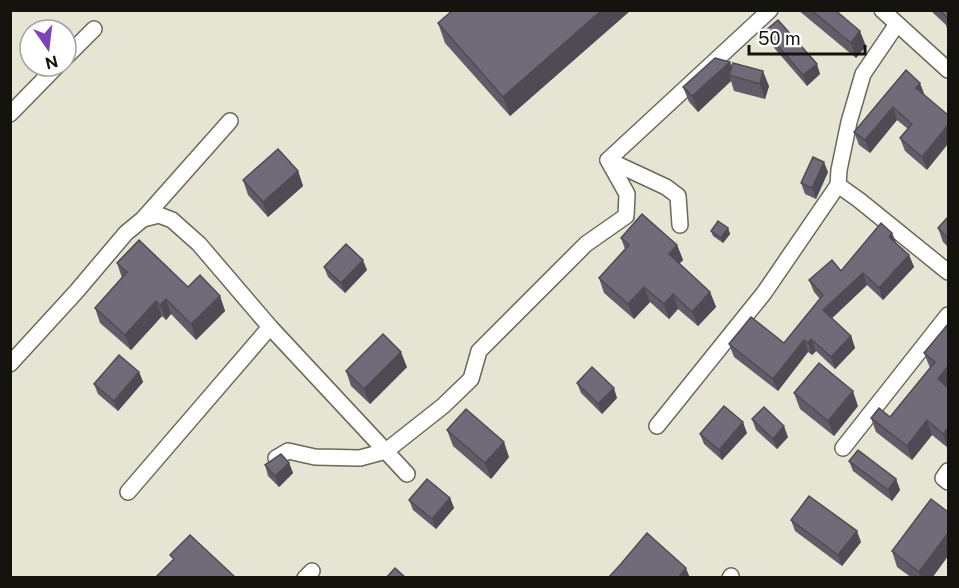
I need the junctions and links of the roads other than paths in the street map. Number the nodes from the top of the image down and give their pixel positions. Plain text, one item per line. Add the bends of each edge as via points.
1 (770, 10) edge
2 (882, 10) edge
3 (897, 24) junction
4 (94, 29) dead end
5 (78, 45) edge
6 (948, 70) edge
7 (45, 78) edge
8 (10, 114) edge
9 (230, 121) dead end
10 (608, 160) junction
11 (838, 185) junction
12 (142, 219) junction
13 (680, 225) dead end
14 (948, 272) edge
15 (948, 315) edge
16 (270, 327) junction
17 (12, 360) edge
18 (657, 426) dead end
19 (843, 448) dead end
20 (386, 451) junction
21 (276, 458) edge
22 (948, 471) edge
23 (407, 474) dead end
24 (948, 482) edge
25 (128, 492) dead end

1 - 10 street
2 - 3 street
3 - 6 street
3 - 11 street via 863,74 849,122
4 - 5 street
7 - 8 street
9 - 12 street
10 - 13 street via 678,196
10 - 20 street via 627,194 626,216 586,244 479,351 471,379
11 - 14 street
11 - 18 street via 764,293
12 - 16 street via 159,215 172,220
12 - 17 street
15 - 19 street
16 - 20 street
16 - 25 street
20 - 21 street via 360,458 315,457 288,451
20 - 23 street
22 - 24 street via 943,478

